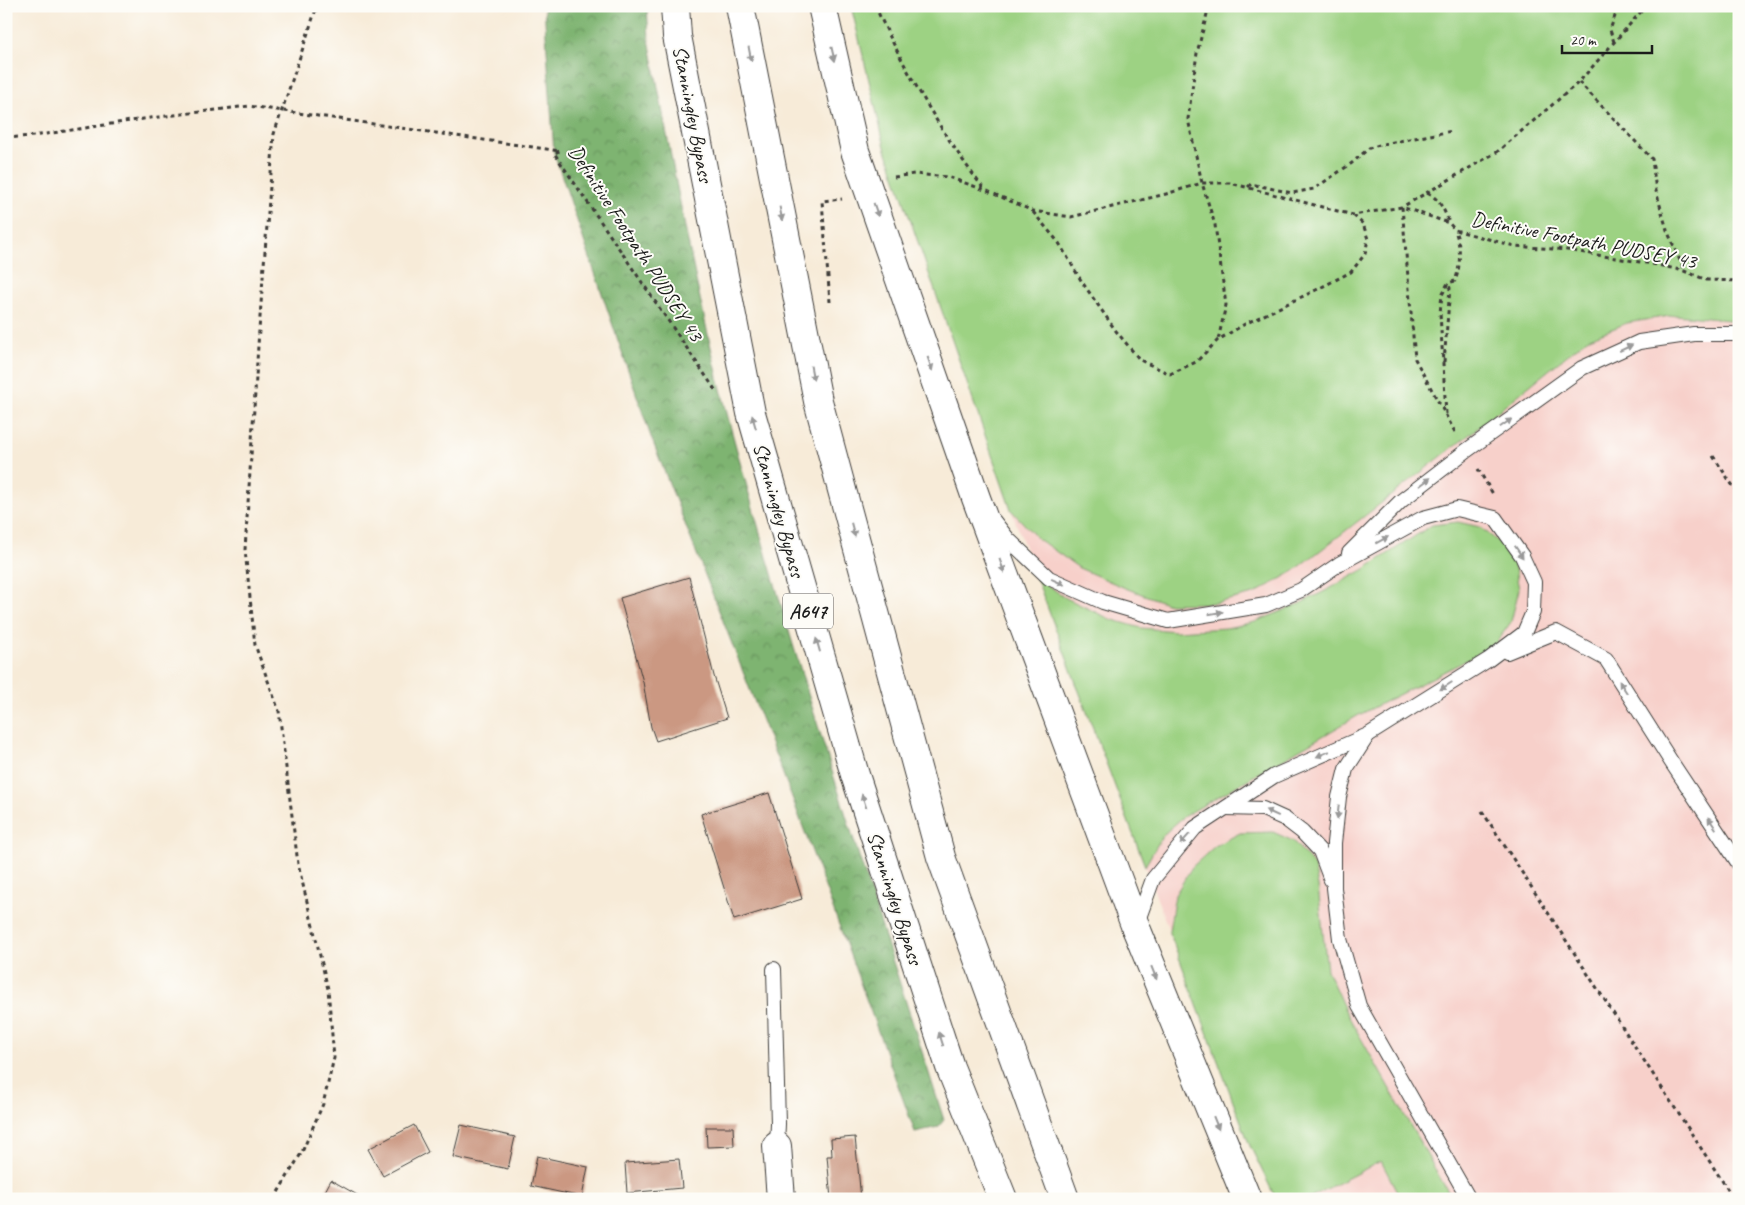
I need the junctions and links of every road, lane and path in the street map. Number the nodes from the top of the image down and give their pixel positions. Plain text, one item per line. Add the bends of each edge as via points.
1 (317, 6) edge
2 (676, 6) edge
3 (740, 6) edge
4 (822, 6) edge
5 (875, 6) edge
6 (1209, 6) edge
7 (1621, 6) edge
8 (1646, 6) edge
9 (1614, 42) junction
10 (1579, 82) junction
11 (281, 111) junction
12 (1452, 131) dead end
13 (6, 138) edge
14 (1202, 183) junction
15 (1247, 187) junction
16 (858, 190) junction
17 (984, 190) junction
18 (1426, 193) junction
19 (1402, 207) junction
20 (1033, 211) junction
21 (1353, 215) junction
22 (1449, 223) junction
23 (1455, 230) junction
24 (1684, 271) junction
25 (1739, 280) edge
26 (1448, 283) junction
27 (830, 303) dead end
28 (1739, 334) edge
29 (1218, 340) junction
30 (1444, 373) junction
31 (751, 412) junction
32 (1446, 417) junction
33 (1466, 451) junction
34 (1714, 456) dead end
35 (1739, 495) edge
36 (976, 498) junction
37 (1495, 499) dead end
38 (1339, 564) junction
39 (1488, 660) junction
40 (1368, 735) junction
41 (1226, 808) junction
42 (1482, 811) dead end
43 (1739, 864) edge
44 (1334, 888) junction
45 (1136, 928) junction
46 (774, 968) dead end
47 (950, 1067) junction
48 (777, 1146) joint
49 (274, 1199) edge
50 (781, 1199) edge
51 (982, 1199) edge
52 (1003, 1199) edge
53 (1065, 1199) edge
54 (1247, 1199) edge
55 (1469, 1199) edge
56 (1734, 1199) edge

1 - 11 path
2 - 31 main road, Stanningley Bypass / A647 via 677,36
3 -> 53 main road via 818,401 938,847
4 -> 16 main road via 855,151
5 - 17 path via 957,154
6 - 14 path via 1197,53 1188,119
7 - 9 path via 1610,30
8 - 9 path
9 - 10 path
10 - 18 path via 1497,152
10 - 24 path via 1652,159 1656,191 1667,230
11 - 13 path, Definitive Footpath PUDSEY 43 via 249,106
11 - 31 path, Definitive Footpath PUDSEY 43 via 560,151 554,153 730,412
11 - 49 path via 274,134 267,210 245,550 256,645 279,711 298,864 328,989 334,1058 324,1104 302,1152
12 - 15 path via 1369,148 1314,189 1292,193 1251,184
14 - 15 path, Definitive Footpath PUDSEY 43
14 - 20 path, Definitive Footpath PUDSEY 43 via 1071,217
14 - 29 path via 1215,225 1226,304
15 - 21 path, Definitive Footpath PUDSEY 43
16 - 17 path, Definitive Footpath PUDSEY 43 via 914,174 948,177
16 - 27 path, Definitive Footpath PUDSEY 43 via 822,201
16 -> 36 main road
17 - 20 path, Definitive Footpath PUDSEY 43
18 - 19 path
18 - 22 path via 1434,196
19 - 21 path, Definitive Footpath PUDSEY 43
19 - 22 path, Definitive Footpath PUDSEY 43
19 - 32 path via 1415,359
20 - 29 path via 1059,243 1116,331 1140,360 1170,374 1196,362
21 - 29 path via 1363,224 1368,238 1365,254 1351,272
22 - 23 path, Definitive Footpath PUDSEY 43
23 - 24 path, Definitive Footpath PUDSEY 43 via 1514,246 1567,250
23 - 26 path via 1460,242 1457,275 1455,281
24 - 25 path, Definitive Footpath PUDSEY 43 via 1707,280
26 - 30 path
26 - 30 path via 1442,295 1440,313
33 -> 28 lane via 1582,368 1639,342 1694,334
30 - 32 path
47 -> 31 main road, Stanningley Bypass / A647 via 855,776
32 - 33 path
33 - 37 path
38 -> 33 lane via 1401,501
34 - 35 path
36 -> 38 lane via 1008,539 1049,578 1103,602 1168,621 1266,605 1301,590
36 -> 45 main road
38 -> 39 lane via 1423,518 1457,509 1495,518 1522,556 1534,582 1533,612 1524,633
39 -> 40 lane
43 -> 39 lane via 1606,659 1556,632
40 -> 41 lane via 1274,776
40 -> 44 lane via 1346,769 1339,797
44 -> 41 lane via 1320,851 1285,819 1263,809
41 -> 45 lane via 1195,828 1153,878
42 - 56 path
44 - 55 lane via 1340,939 1359,1006
45 -> 54 main road
46 - 48 lane
47 - 51 main road
47 - 52 main road, Stanningley Bypass / A647
48 - 50 main road

